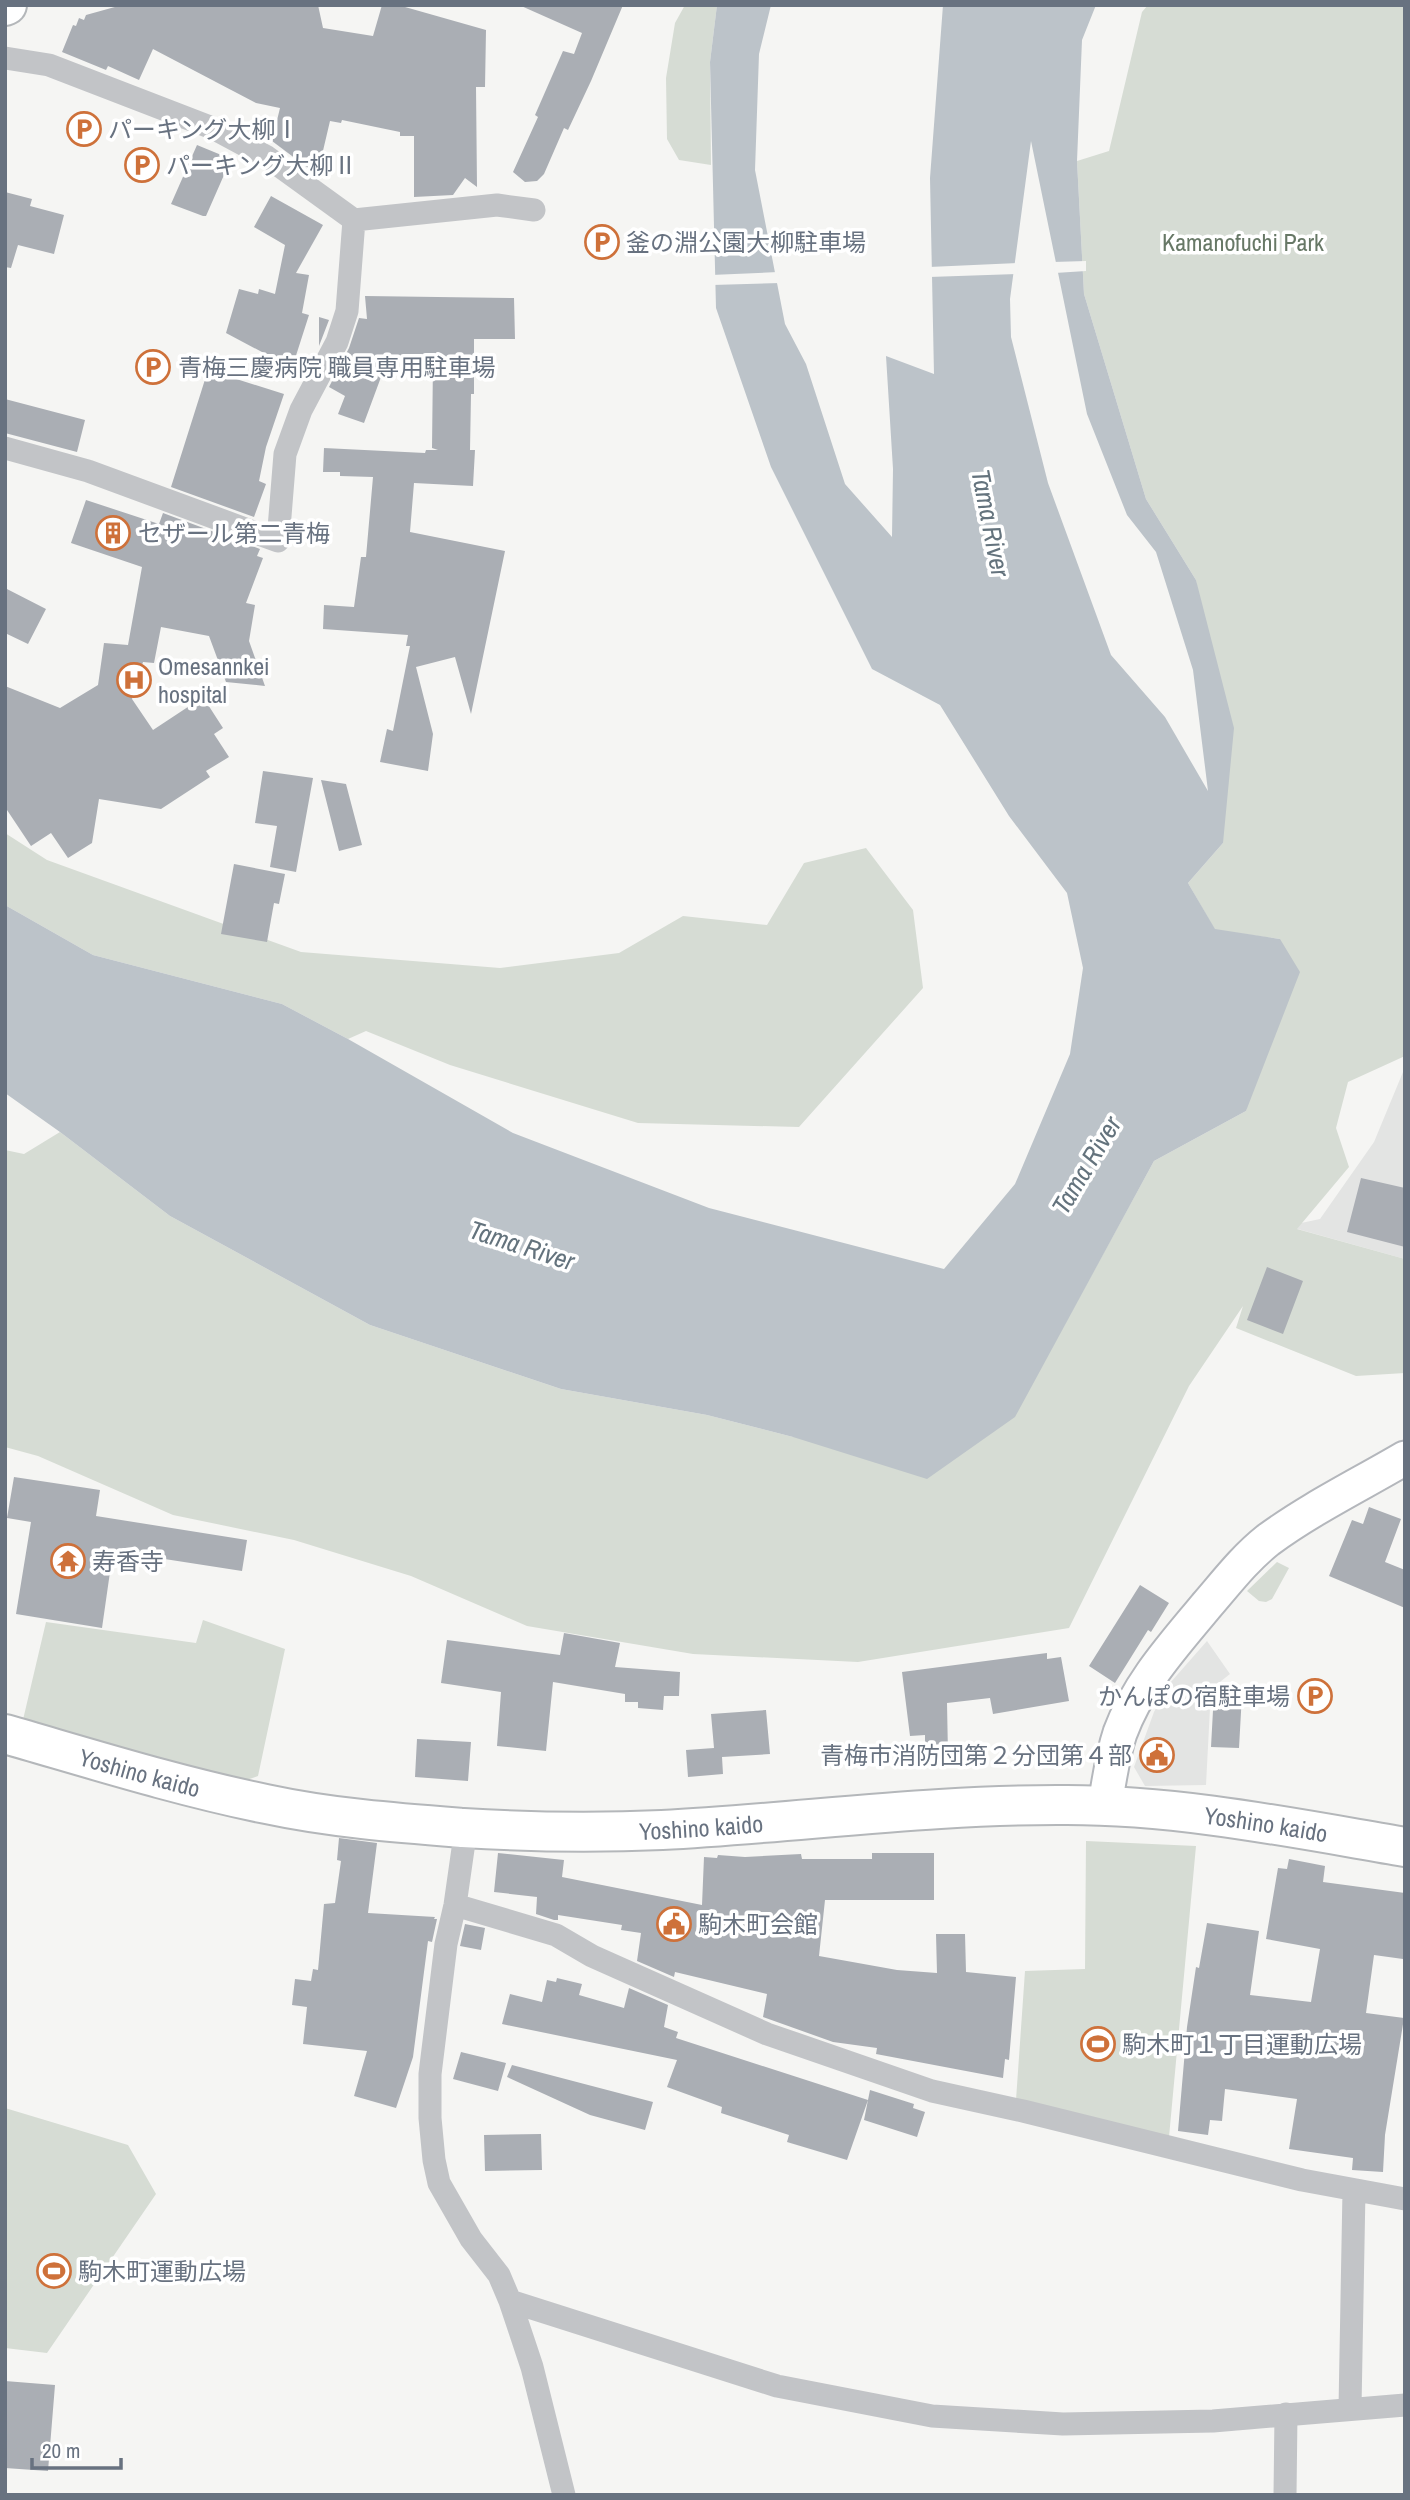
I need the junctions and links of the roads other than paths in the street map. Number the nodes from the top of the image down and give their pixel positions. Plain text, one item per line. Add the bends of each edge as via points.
1 (5, 58) edge
2 (534, 210) dead end
3 (354, 220) junction
4 (5, 449) edge
5 (1405, 1458) edge
6 (5, 1734) edge
7 (1105, 1806) junction
8 (466, 1828) junction
9 (1405, 1847) edge
10 (455, 1905) junction
11 (1354, 2190) junction
12 (1405, 2199) edge
13 (510, 2301) junction
14 (1405, 2405) edge
15 (1350, 2408) junction
16 (1286, 2414) junction
17 (564, 2495) edge
18 (1285, 2495) edge

1 - 3 street via 50,65 215,129 267,157
2 - 3 street via 497,205
3 - 4 street via 347,311 285,454 278,541 88,471
5 - 7 street via 1296,1521 1243,1563 1139,1692 1115,1751
6 - 8 highway, Yoshino kaido via 270,1805
7 - 8 highway, Yoshino kaido via 956,1808 662,1830
7 - 9 highway, Yoshino kaido via 1263,1823
8 - 10 street
10 - 11 street via 556,1935 592,1956 767,2034 932,2091
10 - 13 street via 430,2074 434,2160 439,2183 471,2239 499,2275
11 - 12 street
11 - 15 street
13 - 16 street via 777,2386 932,2416 1063,2424 1213,2421
13 - 17 street
14 - 15 street
15 - 16 street
16 - 18 street

